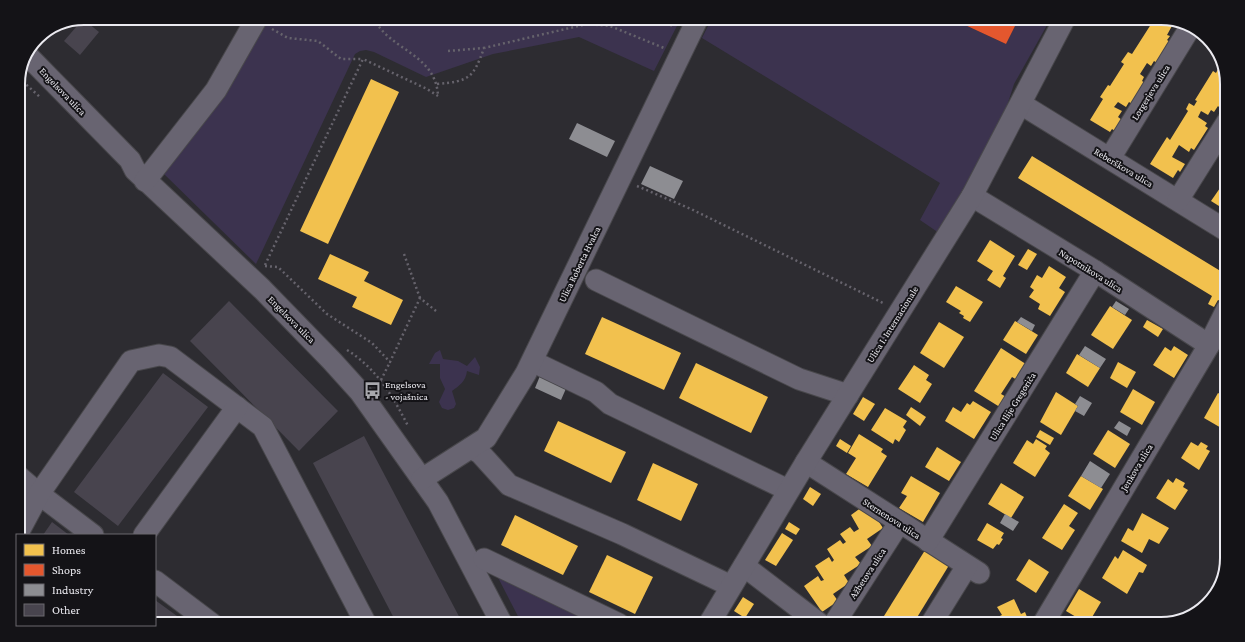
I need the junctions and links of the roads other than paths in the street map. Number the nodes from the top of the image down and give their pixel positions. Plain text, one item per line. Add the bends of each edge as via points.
1 (262, 25) edge
2 (695, 25) edge
3 (1061, 25) edge
4 (1188, 31) edge
5 (31, 59) edge
6 (26, 74) edge
7 (1021, 104) junction
8 (1220, 133) edge
9 (1110, 158) junction
10 (140, 175) junction
11 (972, 196) junction
12 (1178, 200) junction
13 (1220, 227) edge
14 (1095, 271) junction
15 (596, 280) dead end
16 (1220, 323) edge
17 (1209, 345) junction
18 (542, 366) dead end
19 (848, 395) junction
20 (237, 407) junction
21 (471, 448) junction
22 (806, 462) junction
23 (422, 479) junction
24 (25, 482) edge
25 (788, 490) junction
26 (39, 494) junction
27 (25, 520) edge
28 (900, 523) junction
29 (92, 534) edge
30 (145, 534) edge
31 (928, 541) junction
32 (484, 559) dead end
33 (744, 566) junction
34 (156, 582) edge
35 (731, 586) junction
36 (203, 617) edge
37 (362, 617) edge
38 (498, 617) edge
39 (604, 617) edge
40 (713, 617) edge
41 (811, 617) edge
42 (839, 617) edge
43 (936, 617) edge
44 (1047, 617) edge

1 - 10 street via 216,90
2 - 21 street, Ulica Roberta Hvalca via 526,373 486,438
3 - 7 street, Ulica I. Internacionale via 1035,72
4 - 9 street, Lorgerjeva ulica
5 - 10 street, Engelsova ulica via 130,160
6 - 10 street via 124,165
7 - 9 street, Reberškova ulica
7 - 11 street, Ulica I. Internacionale
8 - 12 street
9 - 12 street, Reberškova ulica
10 - 23 street, Engelsova ulica via 262,289 332,361 360,392
11 - 14 street, Napotnikova ulica
11 - 19 street, Ulica I. Internacionale
12 - 13 street, Reberškova ulica
14 - 17 street, Napotnikova ulica
14 - 31 street, Ulica Ilije Gregoriča
15 - 19 street via 799,379
16 - 17 street, Jenkova ulica
17 - 44 street, Jenkova ulica
18 - 25 street via 596,392 610,404
19 - 22 street, Ulica I. Internacionale
20 - 26 street via 170,357 159,355 131,361
20 - 30 street
20 - 37 street via 263,427
21 - 23 street, Ulica Roberta Hvalca
21 - 35 street via 480,453 509,485 616,531
22 - 25 street, Ulica I. Internacionale
22 - 28 street, Sternenova ulica
23 - 38 street, Engelsova ulica via 447,518
24 - 26 street
25 - 33 street, Ulica I. Internacionale
26 - 27 street
26 - 29 street
28 - 31 street, Sternenova ulica
28 - 42 street, Ažbetova ulica
31 - 43 street, Sternenova ulica via 973,569
32 - 39 street
33 - 35 street, Ulica I. Internacionale
33 - 41 street
34 - 36 street
35 - 40 street, Ulica I. Internacionale

